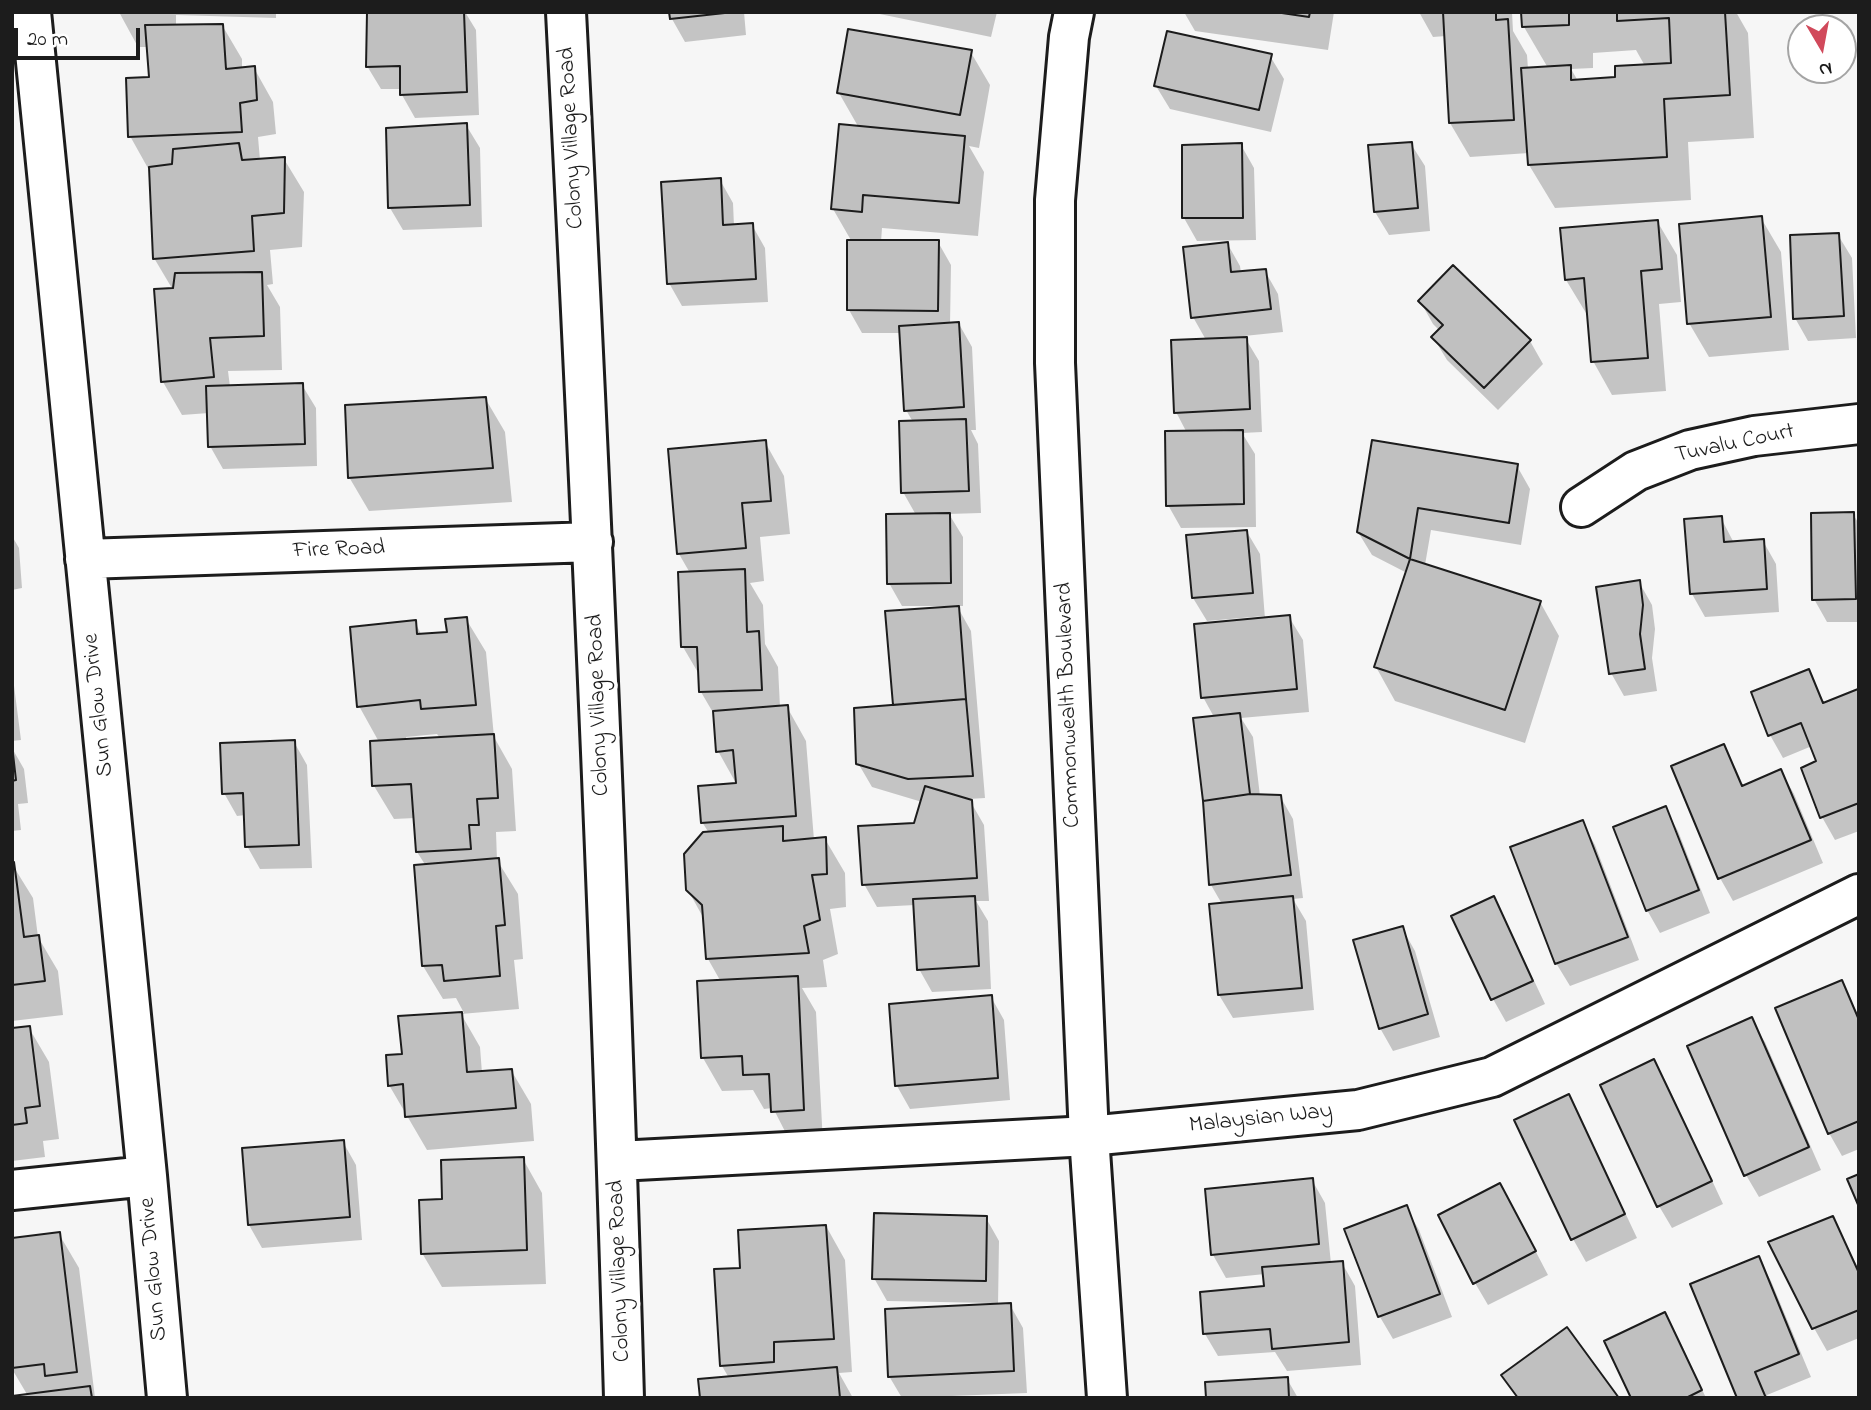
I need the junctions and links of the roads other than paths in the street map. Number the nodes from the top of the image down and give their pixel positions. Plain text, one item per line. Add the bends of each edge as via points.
1 (31, 12) edge
2 (566, 12) edge
3 (1074, 12) edge
4 (1859, 424) edge
5 (1581, 507) dead end
6 (593, 542) junction
7 (85, 559) junction
8 (1859, 894) edge
9 (1089, 1136) junction
10 (618, 1161) junction
11 (147, 1176) junction
12 (12, 1190) edge
13 (167, 1398) edge
14 (624, 1398) edge
15 (1107, 1398) edge

1 - 7 street, Sun Glow Drive
2 - 6 street, Colony Village Road
3 - 9 street, Commonwealth Boulevard via 1055,200 1055,363
4 - 5 street, Tuvalu Court via 1754,436 1690,450 1636,471
6 - 7 street, Fire Road
6 - 10 street, Colony Village Road
7 - 11 street, Sun Glow Drive
8 - 9 street, Malaysian Way via 1492,1077 1358,1110
9 - 10 street, Malaysian Way
9 - 15 street, Commonwealth Boulevard
10 - 14 street, Colony Village Road
11 - 12 street
11 - 13 street, Sun Glow Drive

